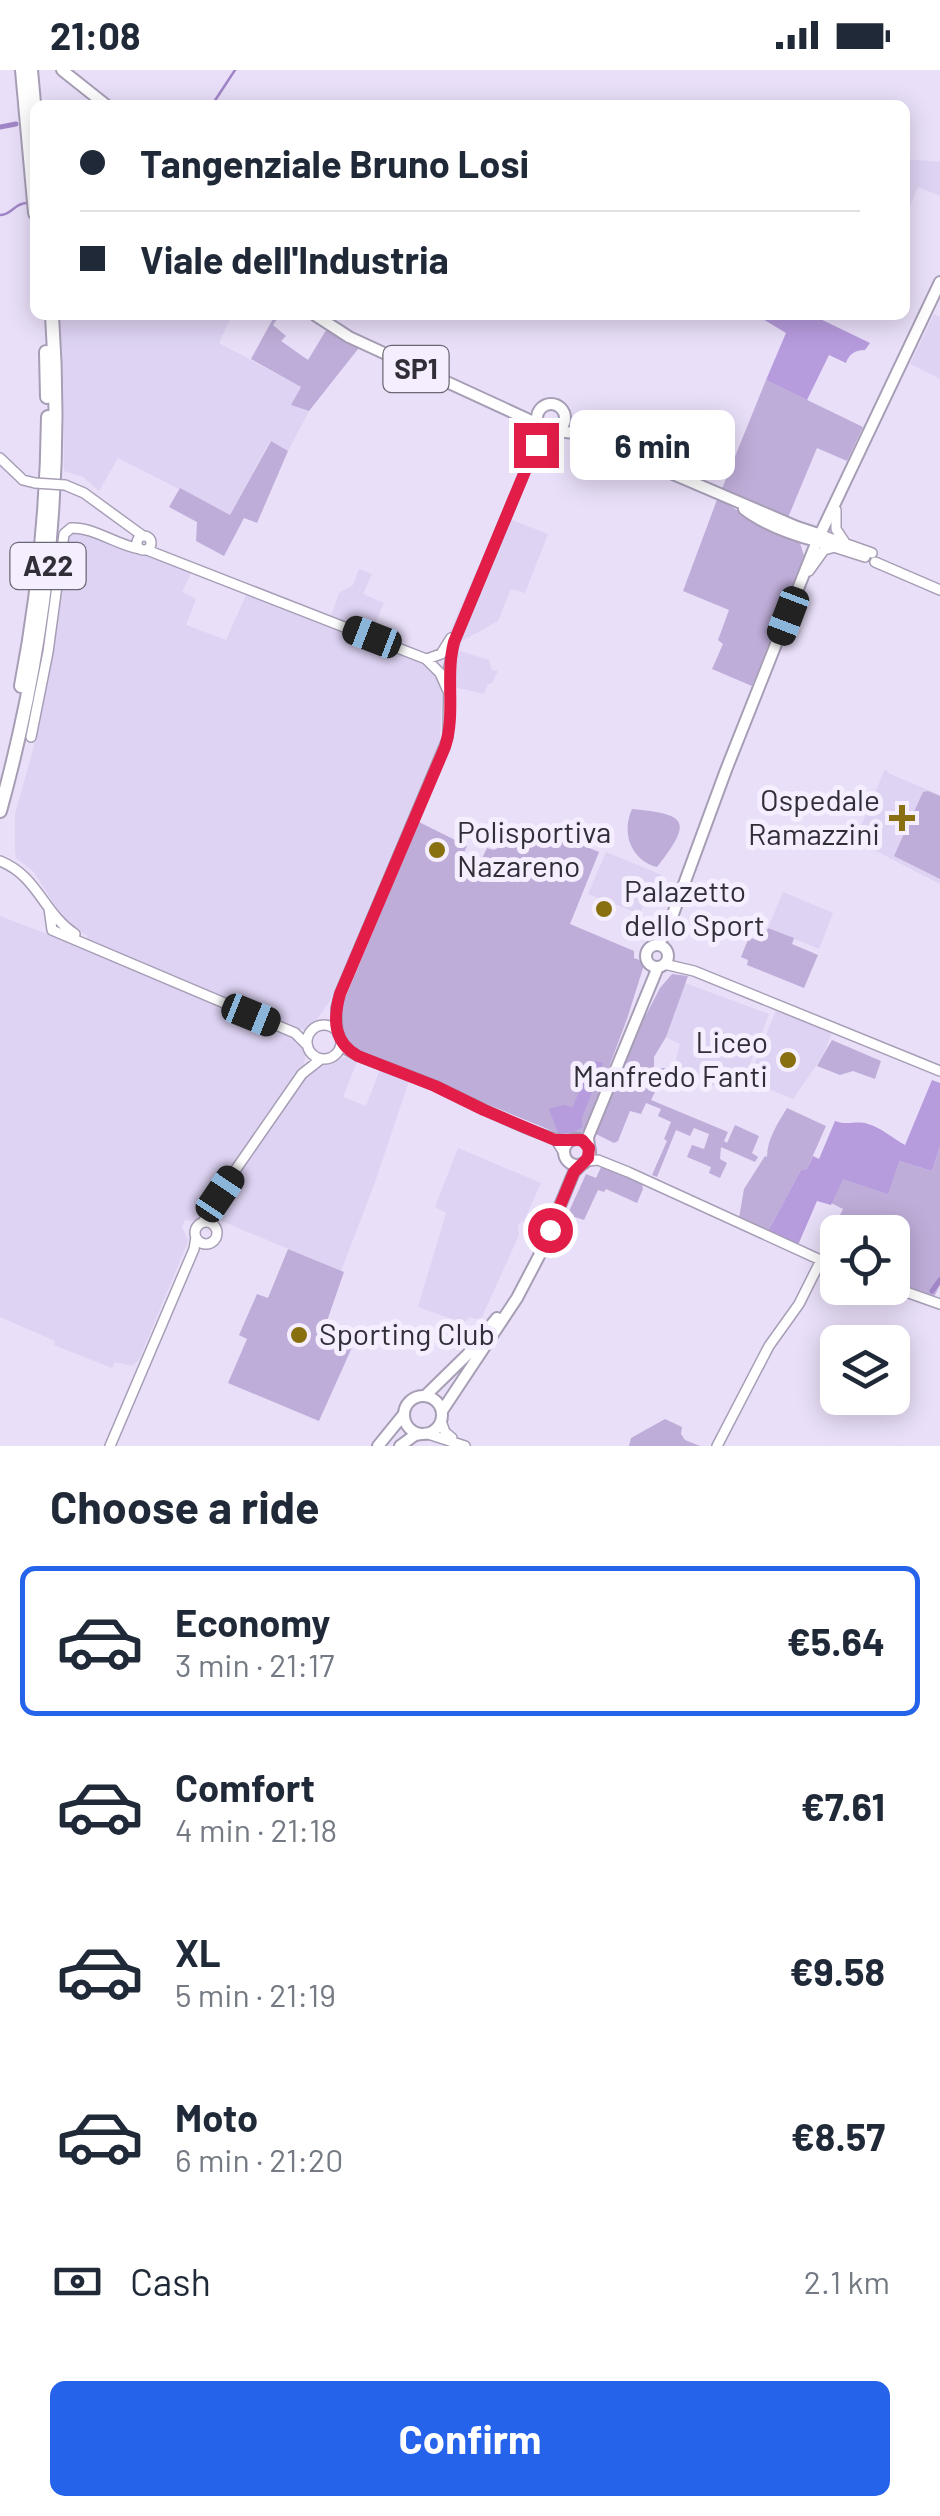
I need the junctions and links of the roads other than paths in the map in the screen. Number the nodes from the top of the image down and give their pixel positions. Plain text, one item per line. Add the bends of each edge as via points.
1 (22, 70) edge
2 (31, 70) edge
3 (62, 70) edge
4 (34, 100) edge
5 (100, 100) edge
6 (30, 158) edge
7 (940, 282) edge
8 (940, 292) edge
9 (44, 320) edge
10 (52, 320) edge
11 (322, 320) edge
12 (539, 410) junction
13 (521, 416) junction
14 (564, 422) junction
15 (538, 425) junction
16 (553, 432) junction
17 (576, 434) junction
18 (536, 445) junction
19 (0, 458) edge
20 (839, 495) junction
21 (836, 510) junction
22 (804, 534) junction
23 (820, 539) junction
24 (142, 541) junction
25 (842, 545) junction
26 (806, 573) junction
27 (940, 590) edge
28 (464, 614) junction
29 (431, 661) junction
30 (449, 667) junction
31 (450, 694) junction
32 (31, 736) dead end
33 (0, 778) edge
34 (0, 812) edge
35 (0, 861) edge
36 (49, 908) junction
37 (86, 944) junction
38 (660, 958) junction
39 (336, 1008) junction
40 (321, 1025) junction
41 (310, 1031) junction
42 (295, 1033) junction
43 (340, 1038) junction
44 (308, 1048) junction
45 (358, 1056) junction
46 (326, 1058) junction
47 (940, 1070) edge
48 (302, 1074) junction
49 (556, 1140) junction
50 (574, 1140) junction
51 (565, 1157) junction
52 (589, 1157) junction
53 (209, 1219) junction
54 (198, 1243) junction
55 (818, 1258) joint
56 (910, 1293) edge
57 (940, 1304) edge
58 (426, 1396) junction
59 (404, 1413) junction
60 (441, 1416) junction
61 (425, 1433) junction
62 (462, 1444) edge
63 (110, 1446) edge
64 (378, 1446) edge
65 (400, 1446) edge
66 (717, 1446) edge

1 - 6 highway
2 - 4 highway
3 - 5 main road
7 - 20 main road
8 - 21 main road
9 - 33 highway, A22 via 42,543 27,656
10 - 34 highway, A22 via 51,544 32,678
11 - 13 main road, SP1
12 - 13 main road
12 - 14 main road via 554,405
12 - 15 main road
13 - 15 main road, SP1
14 - 16 main road
14 - 17 main road
15 - 16 main road
15 - 18 street
16 - 17 main road
16 - 18 street
17 - 22 main road
18 - 28 street
19 - 24 street, bridge via 35,483 78,488
20 - 22 main road via 818,528
20 - 23 main road
21 - 23 main road
21 - 25 street
22 - 23 main road
22 - 26 main road
23 - 25 street
23 - 26 main road
24 - 29 street
24 - 32 street via 124,546 80,528 64,534
25 - 26 street via 826,548
25 - 27 street
26 - 38 main road
28 - 29 street
28 - 30 street
29 - 30 street
29 - 31 street
30 - 31 street
31 - 39 street via 445,747
35 - 36 street via 30,880
36 - 37 street
36 - 37 street via 52,930
37 - 42 street
38 - 47 street
38 - 50 main road via 596,1111
38 - 52 main road via 588,1137
39 - 40 street
39 - 43 street
40 - 41 street
40 - 43 street
41 - 42 street
41 - 44 street
42 - 44 street
43 - 45 street
43 - 46 street via 338,1051
44 - 46 street
44 - 48 street
45 - 46 street
45 - 49 street
46 - 48 street
48 - 53 street
49 - 50 street
49 - 51 street
50 - 51 main road
50 - 52 main road via 585,1142
51 - 52 main road via 572,1164
51 - 58 main road via 569,1177 517,1290
52 - 55 street
52 - 60 main road via 574,1172 517,1298
53 - 54 street via 196,1228
53 - 54 street via 217,1237
54 - 63 street
55 - 66 street via 799,1304 768,1346
56 - 57 street
58 - 59 main road via 412,1400
58 - 60 main road
59 - 61 main road via 412,1429
59 - 64 main road
60 - 61 main road
60 - 62 street via 445,1432
61 - 62 street
61 - 65 main road

